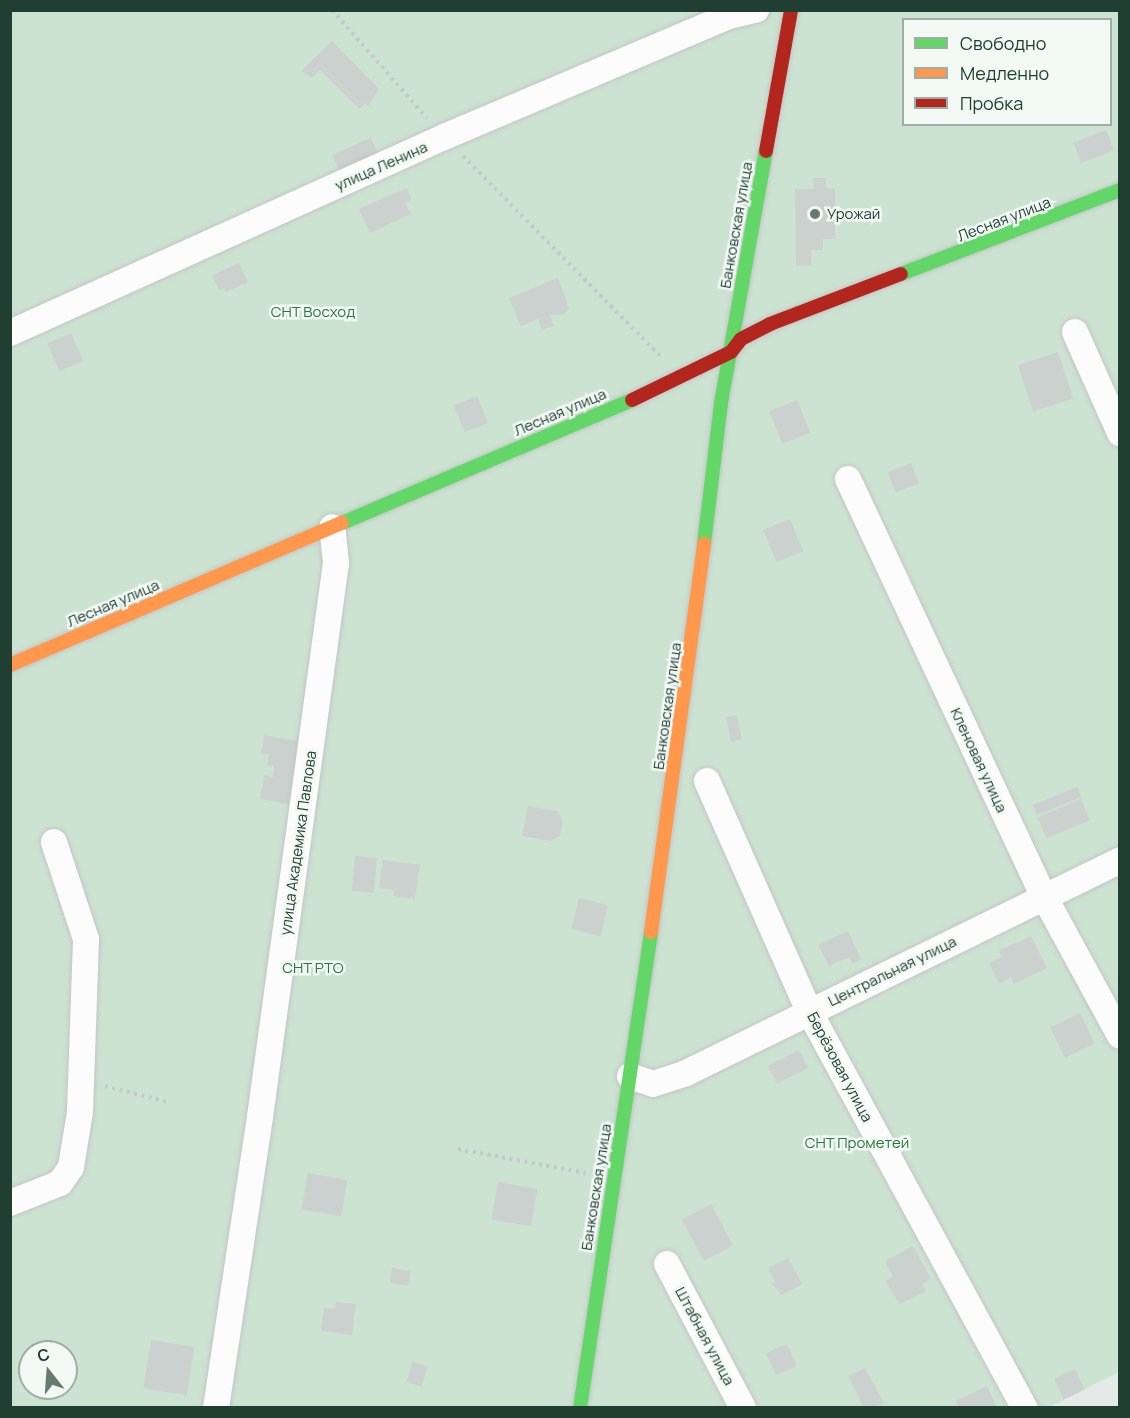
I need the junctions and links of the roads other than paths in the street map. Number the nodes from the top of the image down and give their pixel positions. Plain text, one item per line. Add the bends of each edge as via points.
1 (756, 10) edge
2 (791, 10) edge
3 (1119, 190) edge
4 (1075, 332) dead end
5 (10, 333) edge
6 (730, 352) junction
7 (1119, 433) edge
8 (848, 479) dead end
9 (332, 527) junction
10 (10, 665) edge
11 (707, 782) dead end
12 (54, 842) dead end
13 (1119, 860) edge
14 (1045, 898) junction
15 (809, 1011) junction
16 (1119, 1036) edge
17 (630, 1076) junction
18 (10, 1203) edge
19 (668, 1264) dead end
20 (216, 1407) edge
21 (580, 1407) edge
22 (743, 1407) edge
23 (1025, 1407) edge

1 - 5 street, улица Ленина via 729,16 444,137
2 - 6 street, Банковская улица
3 - 6 street, Лесная улица via 770,324 741,339
4 - 7 street
6 - 9 street, Лесная улица via 681,378
6 - 17 street, Банковская улица via 720,403 684,715
8 - 14 street, Кленовая улица
9 - 10 street, Лесная улица
9 - 20 street, улица Академика Павлова via 335,574 259,1129
11 - 15 street, Берёзовая улица
12 - 18 street via 86,939 83,1081 71,1167 60,1184
13 - 14 street, Центральная улица
14 - 15 street, Центральная улица
14 - 16 street, Кленовая улица
15 - 17 street, Центральная улица via 686,1073 653,1084
15 - 23 street, Берёзовая улица
17 - 21 street, Банковская улица
19 - 22 street, Штабная улица

